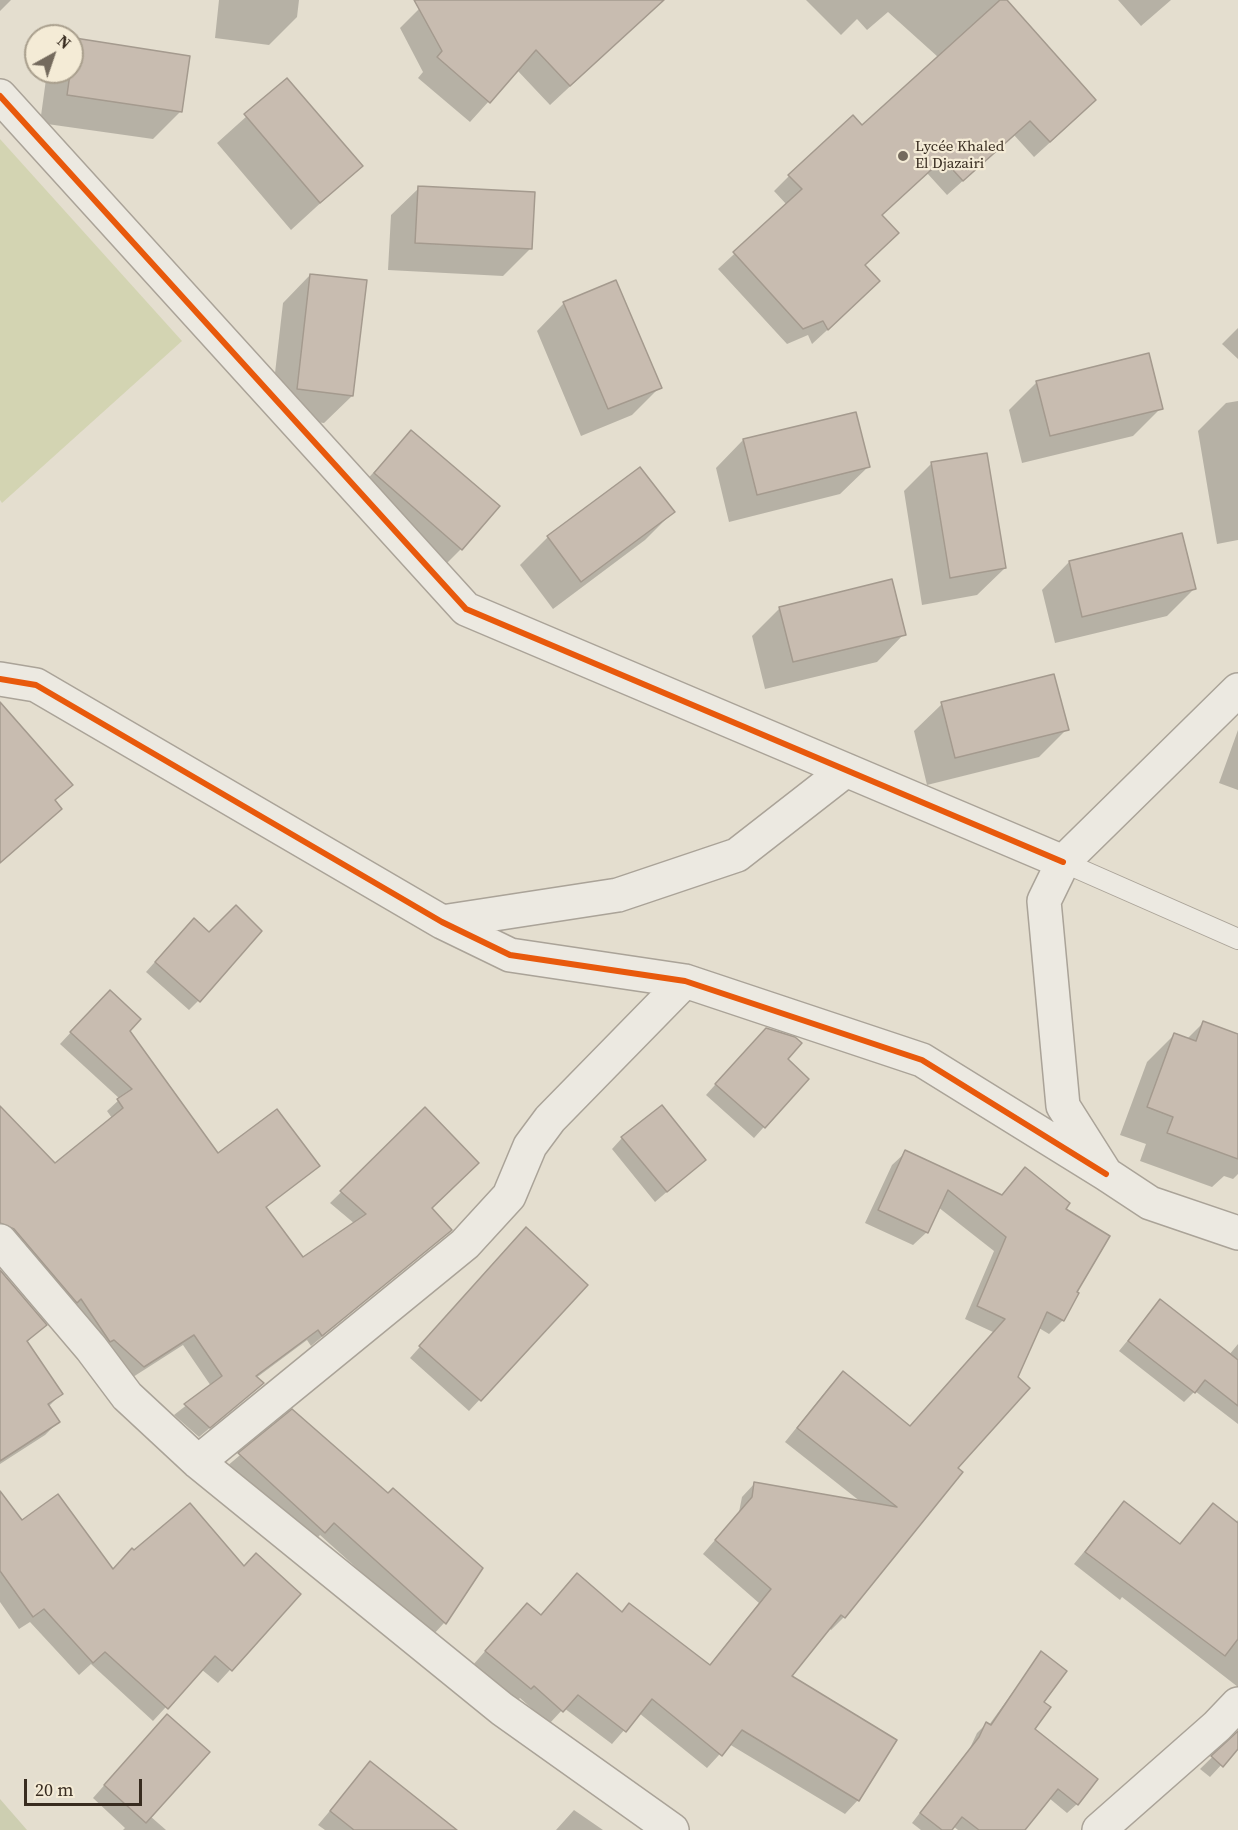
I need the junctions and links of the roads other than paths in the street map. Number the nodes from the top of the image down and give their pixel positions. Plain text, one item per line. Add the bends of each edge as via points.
1 (0, 96) edge
2 (0, 679) edge
3 (1238, 690) edge
4 (846, 770) junction
5 (1018, 843) junction
6 (1063, 862) junction
7 (1044, 901) junction
8 (442, 922) junction
9 (1238, 939) edge
10 (685, 981) junction
11 (1106, 1174) junction
12 (1238, 1233) edge
13 (0, 1241) edge
14 (198, 1462) junction
15 (1238, 1704) edge
16 (672, 1830) edge
17 (1099, 1830) edge

1 - 4 street via 466,609
2 - 8 street via 36,686
3 - 6 street
4 - 5 street
4 - 8 street via 737,855 618,895
5 - 6 street
5 - 7 street
6 - 7 street
6 - 9 lane
7 - 11 street via 1063,1106
8 - 10 street via 510,955
10 - 11 street via 922,1060
10 - 14 street via 550,1119 530,1146 509,1196 465,1244
11 - 12 street via 1150,1203
13 - 14 street via 127,1396
14 - 16 street via 502,1709
15 - 17 street

